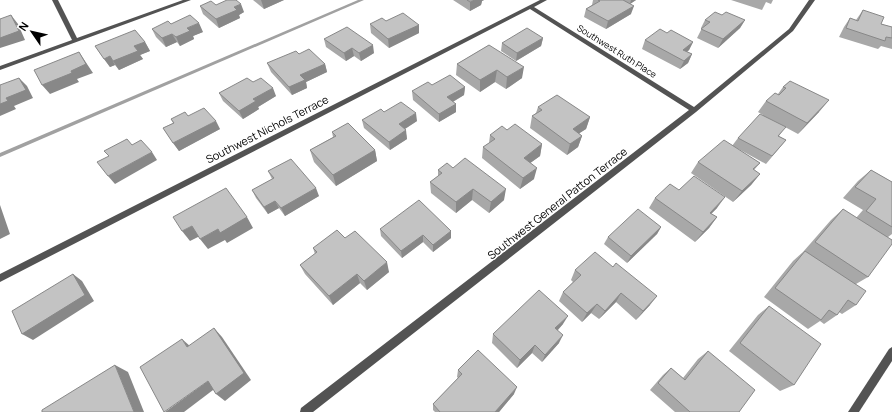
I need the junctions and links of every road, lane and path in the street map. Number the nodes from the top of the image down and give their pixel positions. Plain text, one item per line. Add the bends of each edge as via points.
1 (55, 0) edge
2 (188, 0) edge
3 (544, 0) edge
4 (812, 0) edge
5 (530, 7) junction
6 (76, 40) junction
7 (0, 68) edge
8 (694, 110) junction
9 (0, 278) edge
10 (892, 352) edge
11 (305, 412) edge
12 (853, 412) edge

1 - 6 street
2 - 6 street
3 - 5 street, Southwest Nichols Terrace
4 - 8 street, Southwest General Patton Terrace via 791,30
5 - 8 street, Southwest Ruth Place
5 - 9 street, Southwest Nichols Terrace
6 - 7 street
8 - 11 street, Southwest General Patton Terrace
10 - 12 street

